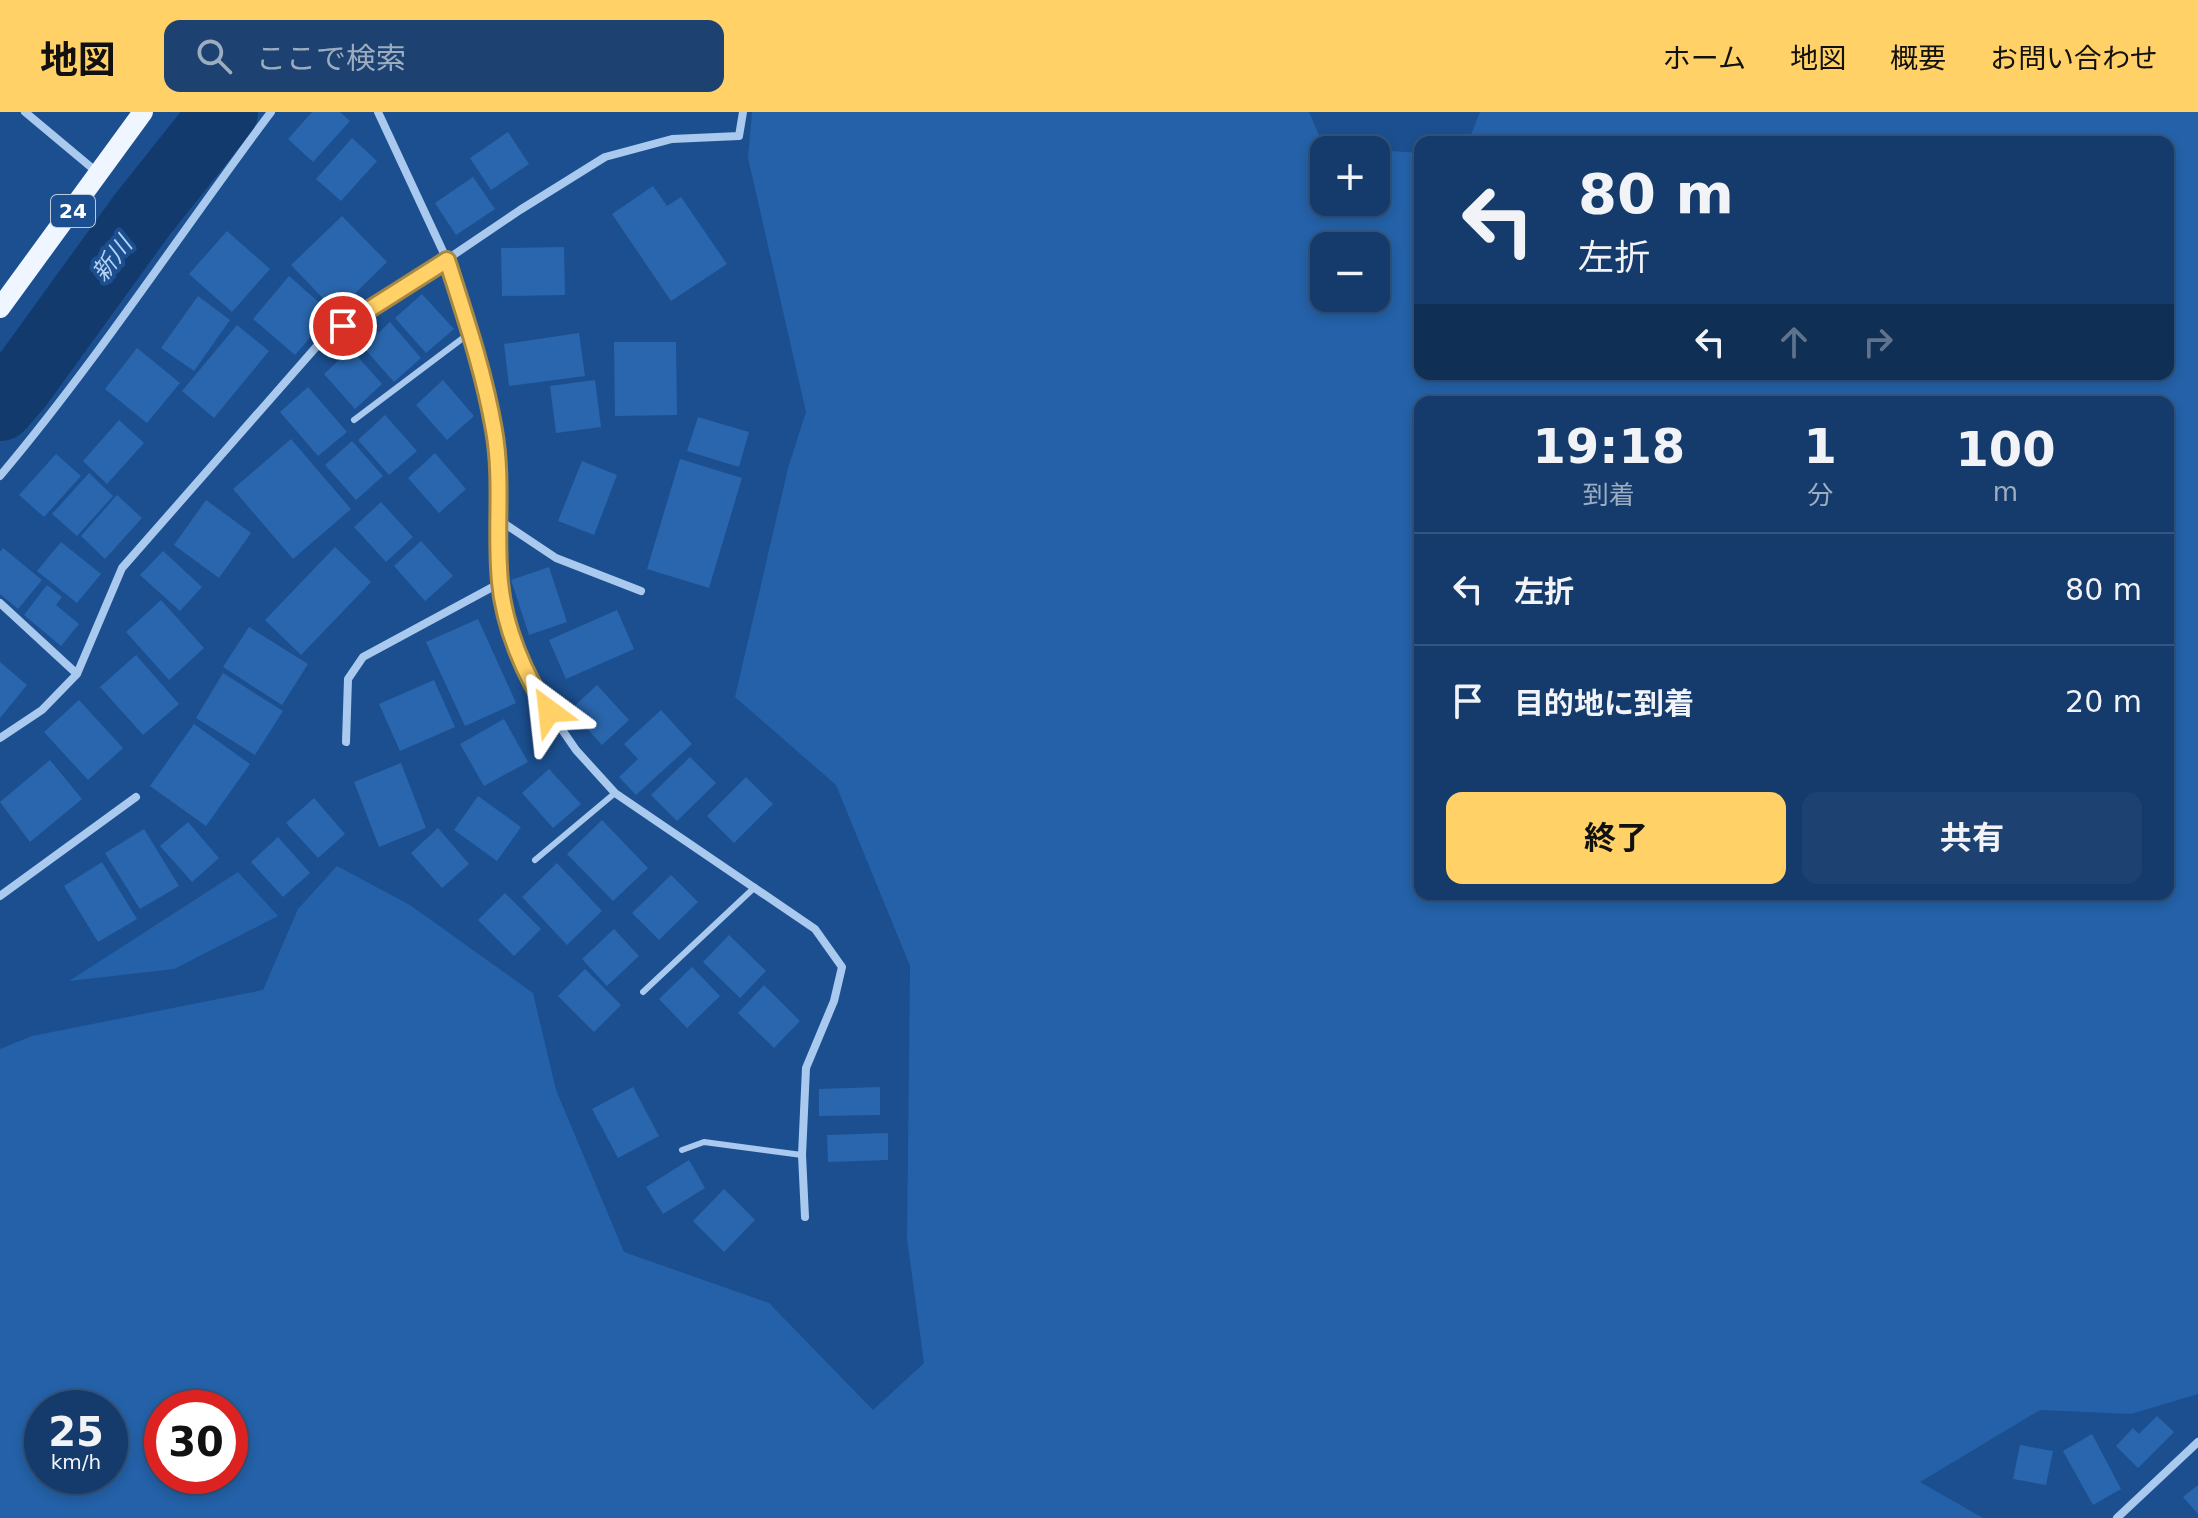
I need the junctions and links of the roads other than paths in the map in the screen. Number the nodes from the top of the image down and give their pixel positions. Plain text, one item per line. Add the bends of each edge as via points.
1 (25, 112) edge
2 (143, 112) edge
3 (271, 112) edge
4 (378, 112) edge
5 (743, 112) edge
6 (100, 174) junction
7 (447, 260) junction
8 (0, 308) edge
9 (471, 332) junction
10 (354, 420) dead end
11 (0, 476) edge
12 (499, 520) junction
13 (500, 583) junction
14 (641, 591) dead end
15 (0, 603) edge
16 (77, 674) junction
17 (0, 738) edge
18 (346, 742) dead end
19 (615, 793) junction
20 (136, 797) dead end
21 (535, 860) dead end
22 (755, 887) junction
23 (0, 896) edge
24 (643, 992) dead end
25 (682, 1150) dead end
26 (802, 1155) junction
27 (805, 1217) dead end
28 (2198, 1442) edge
29 (2117, 1518) edge

1 - 6 street
2 - 6 main road, 24
3 - 11 street via 53,414
4 - 7 street
5 - 7 street via 739,136 672,139 605,157
6 - 8 main road, 24
7 - 9 street
7 - 16 street via 324,338 122,568
9 - 10 lane
9 - 12 street via 494,432
12 - 13 street
12 - 14 street via 556,558
13 - 18 street via 363,657 348,679
13 - 19 street via 511,634 536,692 576,750
15 - 16 street
16 - 17 street via 42,710
19 - 21 lane
19 - 22 street
20 - 23 street
22 - 24 lane
22 - 26 street via 815,929 842,967 806,1068
25 - 26 lane via 704,1142
26 - 27 street
28 - 29 street

